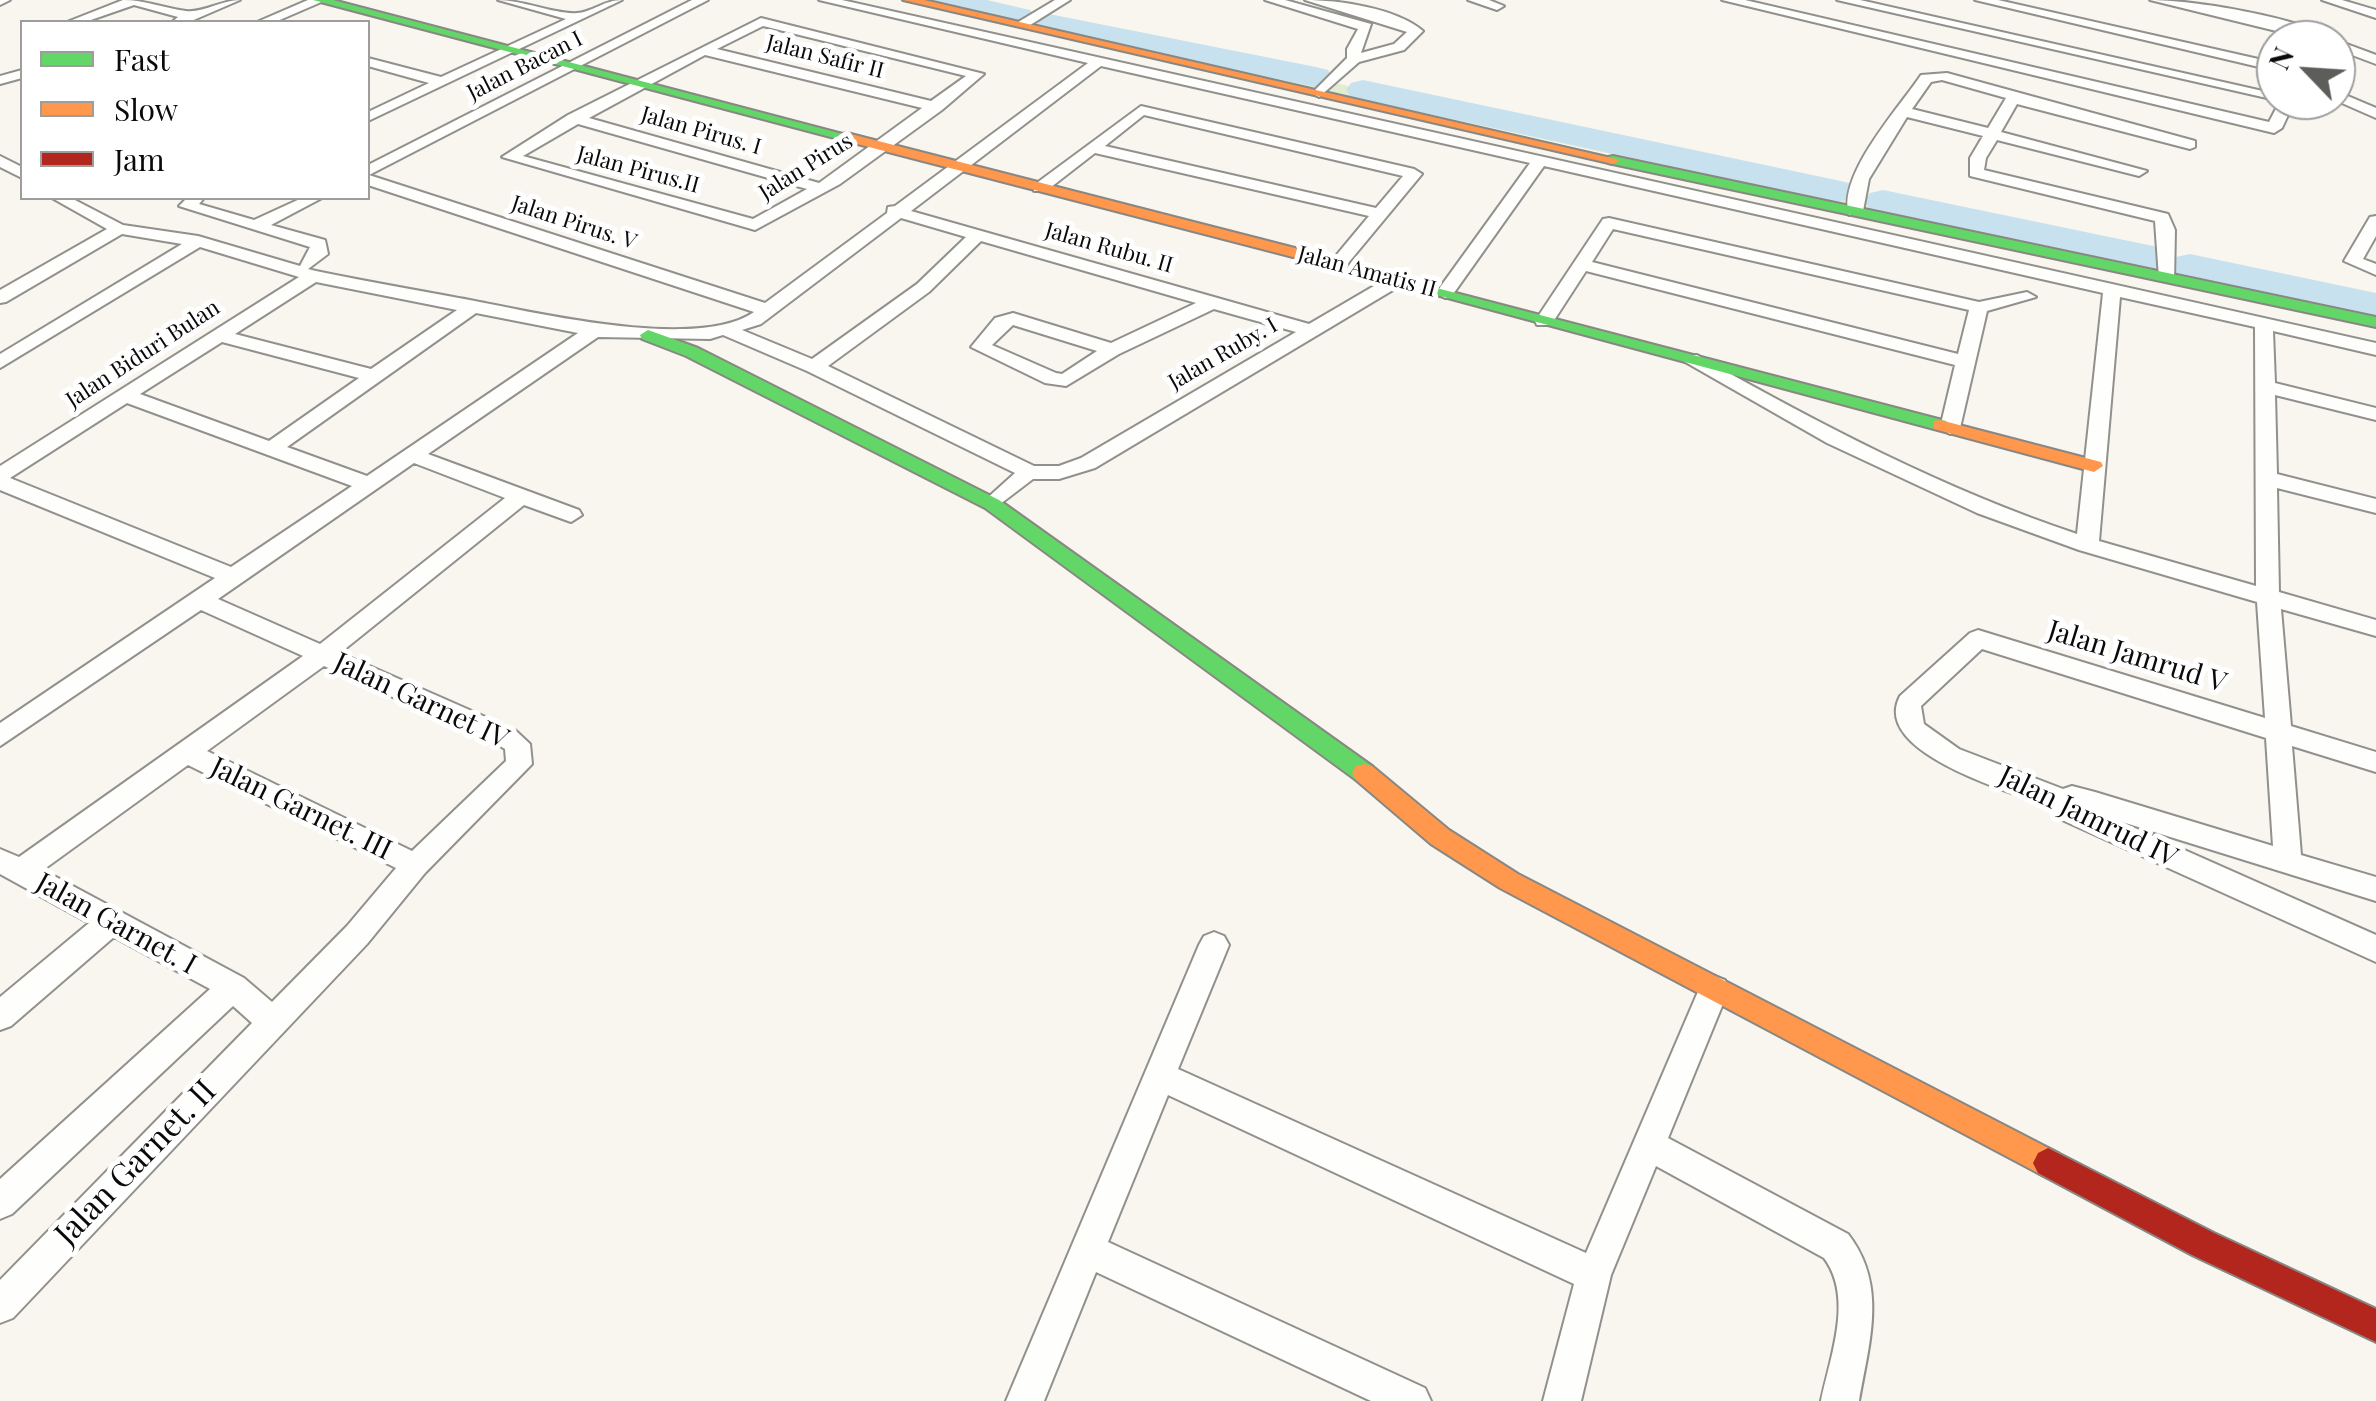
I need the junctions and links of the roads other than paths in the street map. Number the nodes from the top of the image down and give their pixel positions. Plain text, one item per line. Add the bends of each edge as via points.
1 (234, 0) edge
2 (320, 0) edge
3 (504, 0) edge
4 (616, 0) edge
5 (702, 0) edge
6 (825, 0) edge
7 (909, 0) edge
8 (1064, 0) edge
9 (1271, 0) edge
10 (1311, 0) edge
11 (1474, 0) edge
12 (1728, 0) edge
13 (1842, 0) edge
14 (1981, 0) edge
15 (2156, 0) edge
16 (2328, 0) edge
17 (131, 1) edge
18 (2022, 4) edge
19 (1497, 6) dead end
20 (2376, 14) edge
21 (580, 18) junction
22 (79, 20) edge
23 (185, 20) edge
24 (269, 20) edge
25 (1028, 20) junction
26 (2256, 21) edge
27 (2004, 34) junction
28 (512, 50) junction
29 (702, 50) junction
30 (1354, 59) junction
31 (1990, 59) junction
32 (1101, 60) junction
33 (2256, 61) edge
34 (370, 63) edge
35 (574, 66) junction
36 (443, 82) junction
37 (638, 83) junction
38 (1324, 88) junction
39 (2256, 93) edge
40 (2014, 99) junction
41 (937, 107) junction
42 (1906, 112) junction
43 (370, 115) edge
44 (573, 118) junction
45 (2278, 120) edge
46 (1994, 134) junction
47 (2190, 144) dead end
48 (880, 146) junction
49 (1091, 147) junction
50 (1539, 162) junction
51 (954, 166) junction
52 (370, 170) edge
53 (2139, 171) dead end
54 (370, 181) edge
55 (817, 186) junction
56 (1040, 188) junction
57 (64, 200) edge
58 (194, 200) edge
59 (310, 200) edge
60 (1856, 201) junction
61 (894, 211) junction
62 (1381, 214) junction
63 (2376, 221) edge
64 (755, 225) joint
65 (255, 226) junction
66 (119, 229) junction
67 (978, 235) junction
68 (198, 241) junction
69 (1338, 264) junction
70 (1583, 264) junction
71 (2167, 269) junction
72 (307, 270) junction
73 (2376, 270) edge
74 (1396, 280) junction
75 (2112, 291) junction
76 (1445, 292) junction
77 (2028, 297) dead end
78 (0, 298) edge
79 (1215, 301) junction
80 (474, 306) junction
81 (1979, 307) junction
82 (767, 310) junction
83 (1544, 321) junction
84 (2376, 322) edge
85 (2264, 325) junction
86 (594, 331) junction
87 (729, 331) junction
88 (1312, 331) junction
89 (216, 335) junction
90 (648, 335) junction
91 (2376, 349) edge
92 (1112, 350) junction
93 (1690, 359) junction
94 (0, 362) edge
95 (1966, 362) junction
96 (814, 367) junction
97 (375, 376) junction
98 (2265, 388) junction
99 (126, 396) junction
100 (2376, 414) edge
101 (1950, 428) junction
102 (272, 448) junction
103 (414, 456) junction
104 (2094, 466) junction
105 (1029, 472) junction
106 (0, 474) edge
107 (2266, 478) junction
108 (0, 482) edge
109 (371, 485) junction
110 (522, 496) junction
111 (994, 502) junction
112 (2376, 506) edge
113 (571, 516) dead end
114 (2086, 546) junction
115 (235, 578) junction
116 (2268, 598) junction
117 (200, 601) junction
118 (2376, 628) edge
119 (1978, 639) joint
120 (322, 655) junction
121 (11, 716) edge
122 (2279, 732) junction
123 (0, 736) edge
124 (186, 752) junction
125 (2376, 762) edge
126 (2064, 801) junction
127 (2288, 859) junction
128 (10, 866) edge
129 (416, 866) junction
130 (2376, 888) edge
131 (110, 923) junction
132 (1214, 945) dead end
133 (2376, 949) edge
134 (233, 988) junction
135 (1714, 990) junction
136 (0, 1016) edge
137 (272, 1020) junction
138 (1162, 1077) junction
139 (1648, 1145) junction
140 (0, 1202) edge
141 (1086, 1249) junction
142 (1594, 1274) junction
143 (0, 1305) edge
144 (2376, 1326) edge
145 (1025, 1401) edge
146 (1412, 1401) edge
147 (1562, 1401) edge
148 (1840, 1401) edge

1 - 23 street
2 - 24 street
2 - 28 street, Jalan Amatis II
3 - 21 street
4 - 21 street
5 - 35 street, Jalan Bacan I
6 - 32 street
7 - 25 street
8 - 25 street
9 - 30 street via 1366,26
10 - 30 street via 1416,31 1399,47
11 - 19 street
12 - 31 street
13 - 27 street
14 - 18 street
15 - 26 street
16 - 20 street
17 - 22 street
17 - 23 street
18 - 27 street
18 - 33 street
21 - 28 street
25 - 38 street
27 - 31 street
27 - 39 street
28 - 35 street, Jalan Amatis II
28 - 36 street
29 - 37 street
29 - 41 street, Jalan Safir II
29 - 41 street, Jalan Pirus via 762,22 976,74
30 - 38 street
31 - 45 street via 2274,128
32 - 50 street
32 - 51 street
34 - 36 street
35 - 37 street, Jalan Amatis II
35 - 52 street, Jalan Bacan I
36 - 43 street
37 - 44 street
37 - 48 street, Jalan Amatis II
38 - 60 street
40 - 42 street via 1929,76
40 - 46 street
40 - 47 street
41 - 48 street, Jalan Pirus
42 - 46 street
42 - 60 street via 1859,181
44 - 55 street, Jalan Pirus. I
44 - 64 street, Jalan Pirus.II via 510,157
46 - 53 street
46 - 71 street via 1976,173 2155,214 2167,230
48 - 51 street, Jalan Amatis II
48 - 55 street, Jalan Pirus
49 - 56 street
49 - 62 street
49 - 62 street via 1141,110 1414,174
50 - 75 street
50 - 76 street
51 - 56 street, Jalan Amatis II
51 - 61 street
54 - 82 street, Jalan Pirus. V
55 - 64 street, Jalan Pirus
56 - 69 street, Jalan Amatis II
57 - 66 street
58 - 65 street via 186,206
59 - 65 street
60 - 71 street
61 - 67 street, Jalan Rubu. II
61 - 82 street
62 - 69 street
63 - 73 street via 2354,261
65 - 72 street via 320,244
66 - 68 street
66 - 78 street
67 - 79 street, Jalan Rubu. II
67 - 96 street via 923,288
68 - 72 street
68 - 94 street
69 - 74 street, Jalan Amatis II
70 - 81 street via 1602,228 1621,224
70 - 83 street
70 - 95 street
71 - 84 street
72 - 80 street
72 - 89 street, Jalan Biduri Bulan
74 - 76 street, Jalan Amatis II
74 - 88 street, Jalan Ruby. I
75 - 85 street
75 - 104 street
76 - 83 street, Jalan Amatis II
77 - 81 street
79 - 88 street, Jalan Rubu. II
79 - 92 street
80 - 86 street
80 - 97 street
81 - 95 street
82 - 87 street
83 - 93 street, Jalan Amatis II
85 - 91 street
85 - 98 street
86 - 90 street
86 - 103 street
87 - 90 street
87 - 96 street
88 - 105 street, Jalan Ruby. I via 1074,470
89 - 97 street
89 - 99 street, Jalan Biduri Bulan
90 - 111 street
92 - 92 street via 1059,380 980,348 1012,319
93 - 101 street, Jalan Amatis II
93 - 114 street via 1936,486
95 - 101 street
96 - 105 street
97 - 102 street
98 - 100 street
98 - 107 street
99 - 102 street
99 - 106 street, Jalan Biduri Bulan
101 - 104 street, Jalan Amatis II
102 - 109 street
103 - 109 street
103 - 110 street
104 - 114 street
105 - 111 street
107 - 112 street
107 - 116 street
108 - 115 street
109 - 115 street
110 - 113 street
110 - 120 street
111 - 135 street via 1332,746 1440,838
114 - 116 street
115 - 117 street
116 - 118 street
116 - 122 street
117 - 120 street, Jalan Garnet IV
117 - 121 street
119 - 122 street, Jalan Jamrud V
119 - 126 street, Jalan Jamrud IV via 1910,703 1908,718 1920,737 1942,750
120 - 124 street
120 - 129 street, Jalan Garnet IV via 517,744 519,764
121 - 123 street
122 - 125 street, Jalan Jamrud V
122 - 127 street
124 - 128 street
124 - 129 street, Jalan Garnet. III
126 - 127 street via 2084,800
126 - 133 street, Jalan Jamrud IV via 2082,817
127 - 130 street
128 - 131 street, Jalan Garnet. I
129 - 137 street, Jalan Garnet IV
131 - 134 street, Jalan Garnet. I
131 - 136 street
132 - 138 street
134 - 137 street, Jalan Garnet. I
134 - 140 street
135 - 139 street
135 - 144 street via 2203,1244
137 - 143 street, Jalan Garnet. II
138 - 141 street
138 - 142 street
139 - 142 street
139 - 148 street via 1850,1259 1856,1296
141 - 145 street
141 - 146 street
142 - 147 street

